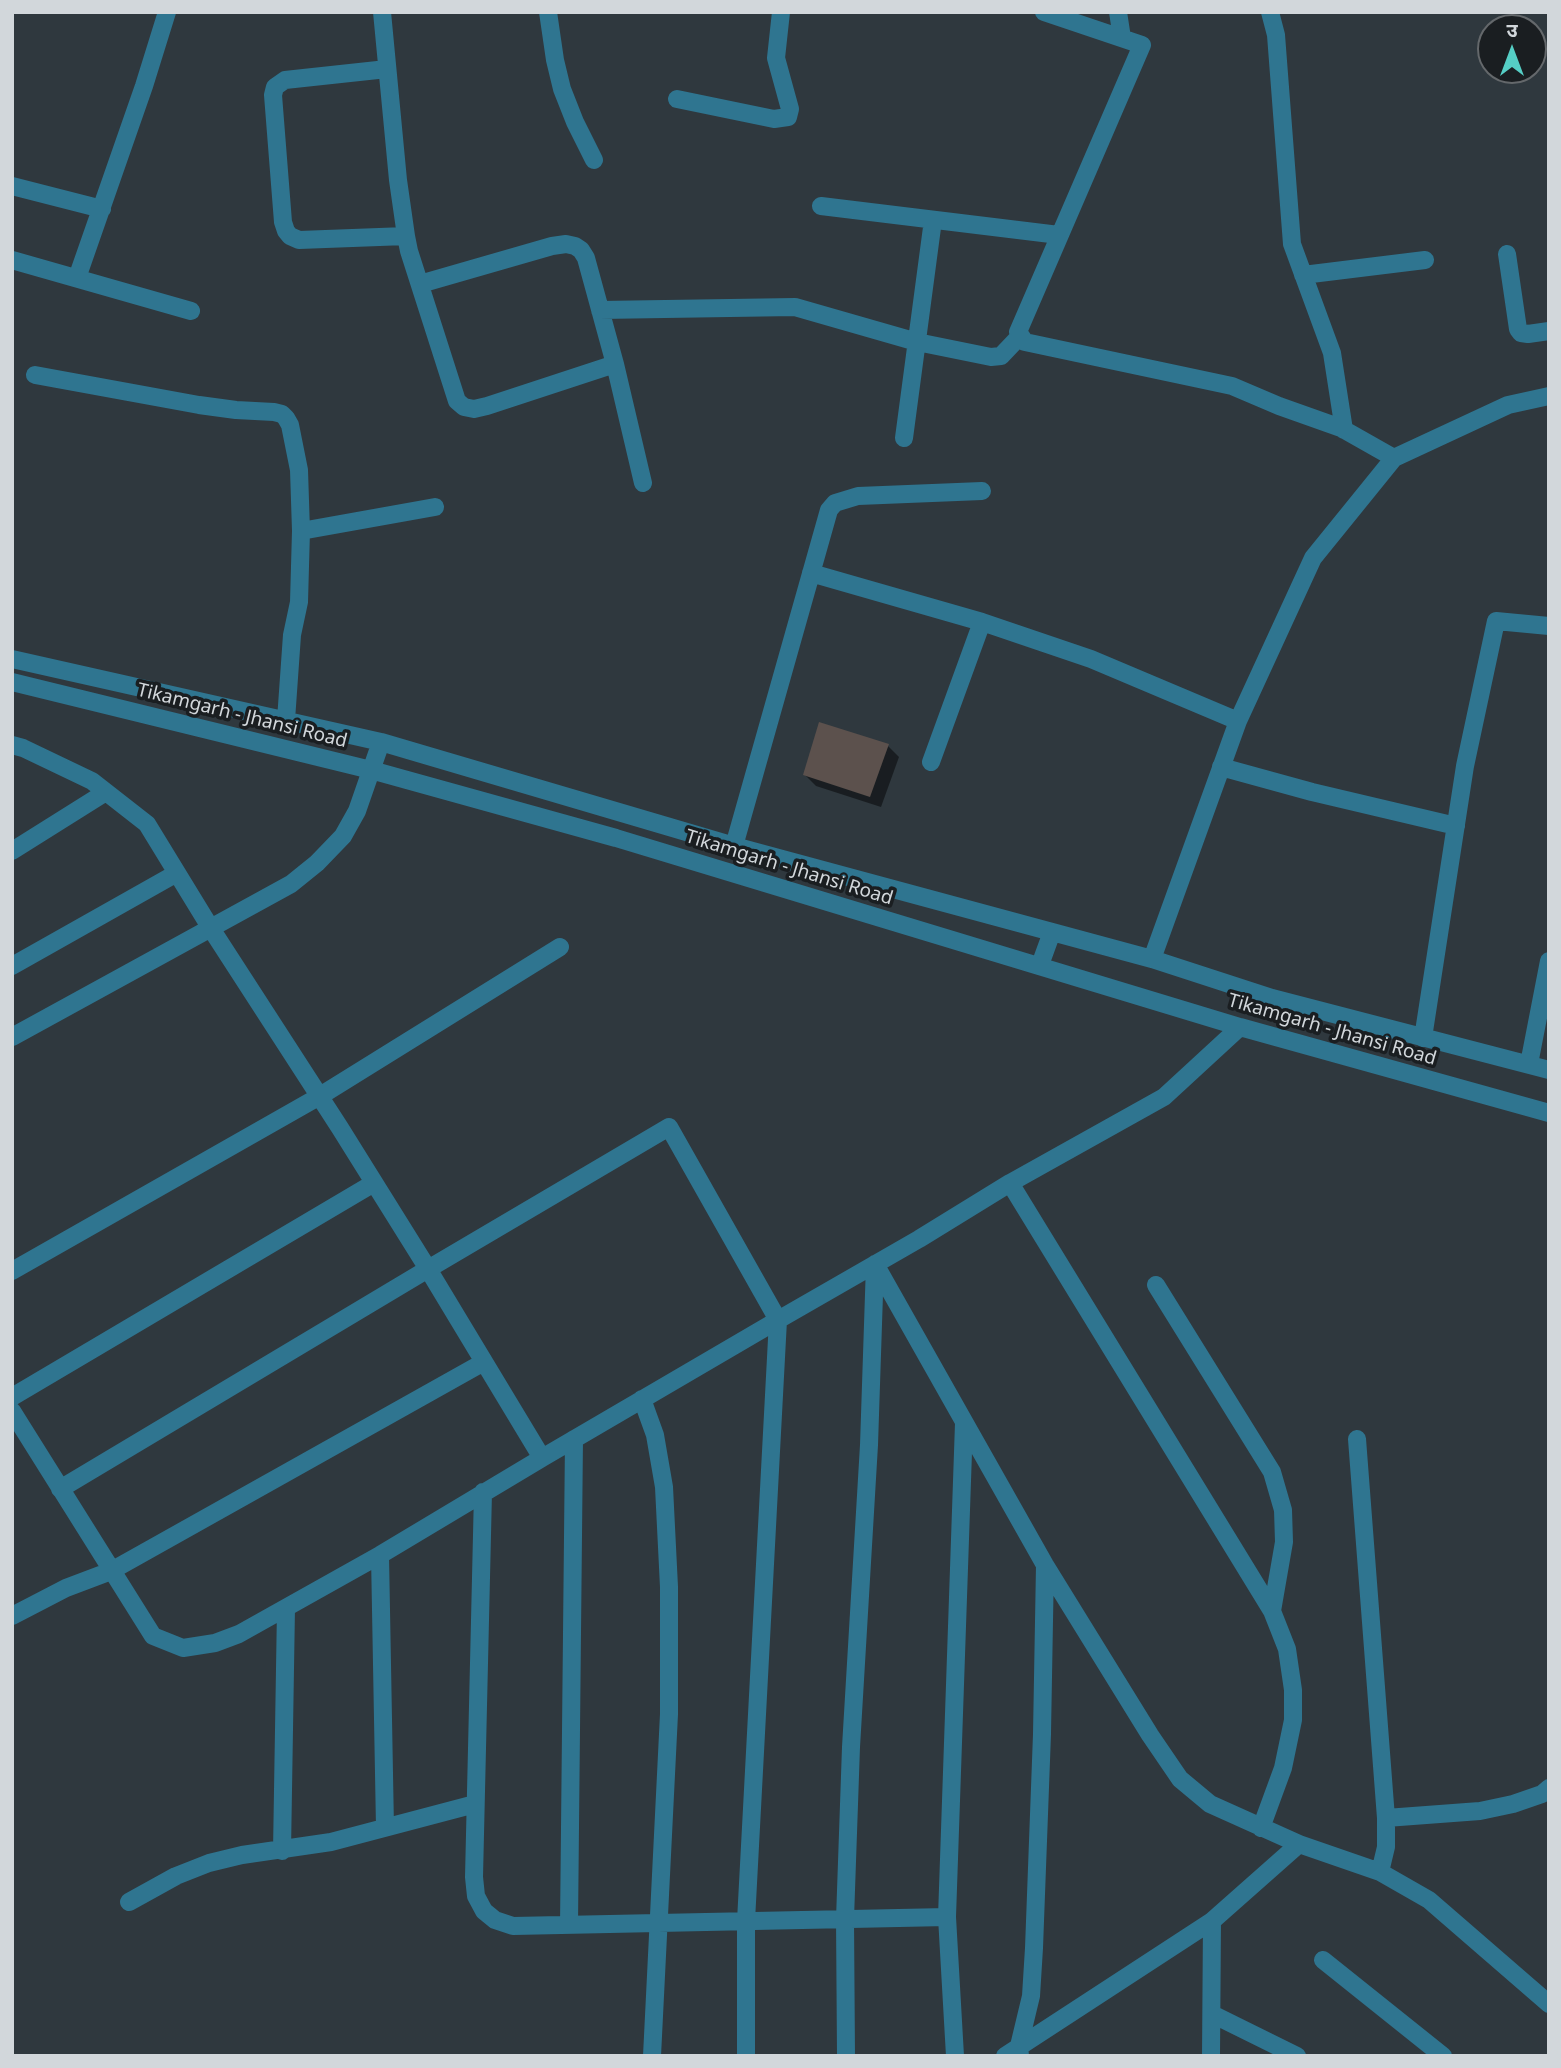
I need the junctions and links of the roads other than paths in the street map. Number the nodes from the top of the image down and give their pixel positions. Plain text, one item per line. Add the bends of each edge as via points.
1 (167, 12) edge
2 (382, 12) edge
3 (548, 12) edge
4 (780, 12) edge
5 (1044, 12) edge
6 (1118, 12) edge
7 (1270, 12) edge
8 (1122, 38) junction
9 (387, 69) junction
10 (677, 99) dead end
11 (594, 160) dead end
12 (12, 186) edge
13 (821, 206) dead end
14 (102, 209) junction
15 (933, 220) junction
16 (1059, 235) junction
17 (406, 236) junction
18 (1507, 254) dead end
19 (12, 260) edge
20 (1425, 260) dead end
21 (1303, 275) junction
22 (77, 278) junction
23 (420, 284) junction
24 (600, 310) junction
25 (191, 311) dead end
26 (1549, 331) edge
27 (1020, 336) junction
28 (917, 342) junction
29 (614, 365) junction
30 (35, 375) dead end
31 (1549, 397) edge
32 (1344, 430) junction
33 (904, 438) dead end
34 (1394, 458) junction
35 (643, 483) dead end
36 (982, 491) dead end
37 (435, 507) dead end
38 (301, 531) junction
39 (811, 573) junction
40 (982, 622) junction
41 (1549, 626) edge
42 (12, 659) edge
43 (12, 682) edge
44 (286, 720) junction
45 (1238, 721) junction
46 (381, 741) junction
47 (12, 746) edge
48 (931, 762) dead end
49 (1221, 767) junction
50 (371, 770) junction
51 (106, 792) junction
52 (1456, 826) junction
53 (734, 846) junction
54 (12, 851) edge
55 (177, 873) junction
56 (210, 927) junction
57 (1052, 932) junction
58 (560, 947) dead end
59 (1152, 959) junction
60 (1549, 961) edge
61 (1040, 965) junction
62 (12, 967) edge
63 (1240, 1027) junction
64 (12, 1037) edge
65 (1423, 1038) junction
66 (1529, 1064) junction
67 (1549, 1070) edge
68 (320, 1096) junction
69 (1549, 1113) edge
70 (374, 1183) junction
71 (1010, 1183) junction
72 (876, 1264) junction
73 (428, 1269) junction
74 (12, 1271) edge
75 (1156, 1285) dead end
76 (778, 1320) junction
77 (484, 1362) junction
78 (12, 1397) edge
79 (642, 1399) junction
80 (12, 1411) edge
81 (964, 1421) junction
82 (574, 1439) junction
83 (1357, 1439) dead end
84 (542, 1458) junction
85 (61, 1489) junction
86 (483, 1492) junction
87 (380, 1555) junction
88 (1045, 1565) junction
89 (111, 1571) junction
90 (286, 1608) junction
91 (1272, 1611) junction
92 (12, 1616) edge
93 (1549, 1788) edge
94 (475, 1804) junction
95 (1386, 1818) junction
96 (385, 1828) junction
97 (1261, 1828) junction
98 (1299, 1844) junction
99 (282, 1851) junction
100 (1380, 1872) junction
101 (129, 1902) dead end
102 (947, 1917) junction
103 (845, 1919) junction
104 (746, 1921) junction
105 (1212, 1921) junction
106 (658, 1923) junction
107 (569, 1925) junction
108 (1323, 1960) dead end
109 (1549, 2004) edge
110 (1212, 2014) junction
111 (1015, 2052) edge
112 (1289, 2053) edge
113 (652, 2056) edge
114 (747, 2056) edge
115 (846, 2056) edge
116 (955, 2056) edge
117 (1211, 2056) edge
118 (1443, 2056) edge

1 - 14 street
2 - 9 street
3 - 11 street via 562,89
4 - 10 street via 776,58 790,109 788,117 774,119
5 - 8 street
6 - 8 street
7 - 21 street via 1276,35 1292,244
8 - 16 street via 1142,45
9 - 17 street
9 - 17 street via 285,80 275,87 283,222 290,236 299,240
12 - 14 street
13 - 15 street
14 - 22 street
15 - 16 street
15 - 28 street
16 - 27 street
17 - 23 street
18 - 26 street via 1518,330 1528,334
19 - 22 street
20 - 21 street
21 - 32 street via 1332,353
22 - 25 street
23 - 24 street via 566,244 582,250
23 - 29 street via 457,401 464,407 487,406
24 - 28 street via 795,307
24 - 29 street
27 - 28 street via 997,357
27 - 32 street via 1025,342 1233,386
28 - 33 street
29 - 35 street
30 - 38 street via 236,411 282,414 290,425 299,470
31 - 34 street via 1508,405
32 - 34 street
34 - 45 street via 1313,558
36 - 39 street via 858,496 835,503
37 - 38 street
38 - 44 street via 299,603
39 - 40 street
39 - 53 street
40 - 45 street via 1091,659
40 - 48 street
41 - 52 street via 1496,621
42 - 44 street
43 - 50 street, Tikamgarh - Jhansi Road
44 - 46 street
45 - 49 street
46 - 50 street
46 - 53 street
47 - 51 street via 92,781
49 - 52 street
49 - 59 street
50 - 56 street via 343,836 317,863 290,884
50 - 61 street, Tikamgarh - Jhansi Road
51 - 54 street
51 - 55 street via 148,824
52 - 65 street
53 - 57 street
55 - 56 street
55 - 62 street
56 - 64 street
56 - 68 street
57 - 59 street
57 - 61 street
58 - 68 street
59 - 65 street via 1272,998
60 - 66 street
61 - 63 street, Tikamgarh - Jhansi Road
63 - 69 street, Tikamgarh - Jhansi Road
63 - 71 street via 1164,1097
65 - 66 street
66 - 67 street
68 - 70 street
68 - 74 street
70 - 73 street
70 - 78 street
71 - 72 street
71 - 91 street
72 - 76 street
72 - 81 street
72 - 103 street
73 - 76 street via 669,1126
73 - 77 street
73 - 85 street
75 - 91 street via 1272,1472 1283,1510 1284,1542
76 - 79 street
76 - 104 street
77 - 84 street
77 - 89 street
79 - 82 street
79 - 106 street via 655,1435 664,1487 669,1587 669,1714
80 - 85 street
81 - 88 street
81 - 102 street
82 - 84 street
82 - 107 street
83 - 95 street
84 - 86 street
85 - 89 street
86 - 87 street
86 - 94 street
87 - 90 street
87 - 96 street
88 - 97 street via 1180,1779 1210,1804
88 - 111 street via 1034,1948 1031,1996
89 - 90 street via 153,1636 183,1648 239,1634
89 - 92 street
90 - 99 street
91 - 97 street via 1287,1648 1293,1720 1283,1768
93 - 95 street via 1502,1807
94 - 96 street
94 - 107 street via 474,1877 476,1896 484,1910 513,1926
95 - 100 street
96 - 99 street
97 - 98 street
98 - 100 street
98 - 105 street
99 - 101 street via 209,1863
100 - 109 street via 1429,1900
102 - 103 street
102 - 116 street
103 - 104 street
103 - 115 street
104 - 106 street
104 - 114 street
105 - 110 street
105 - 111 street
106 - 107 street
106 - 113 street
108 - 118 street
110 - 112 street
110 - 117 street

